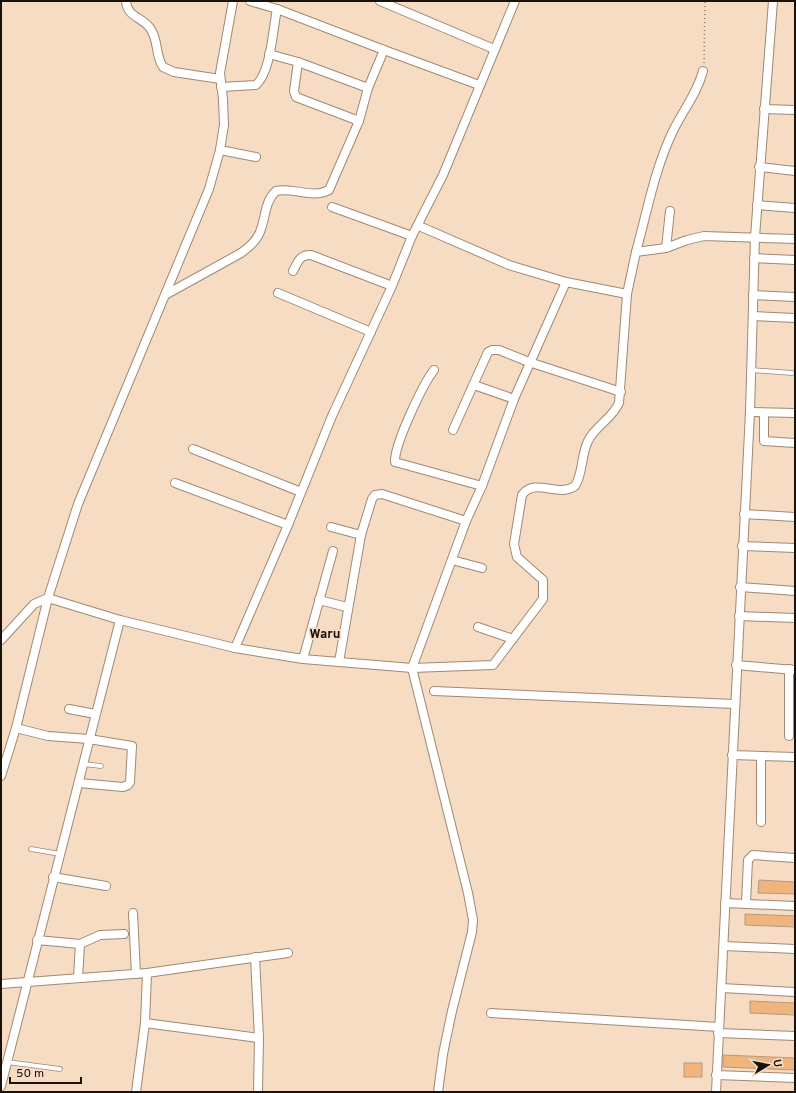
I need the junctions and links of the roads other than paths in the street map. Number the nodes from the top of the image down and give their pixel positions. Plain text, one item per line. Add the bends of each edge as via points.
1 (126, 1) edge
2 (232, 1) edge
3 (250, 1) edge
4 (380, 1) edge
5 (515, 1) edge
6 (774, 1) edge
7 (277, 9) junction
8 (494, 49) junction
9 (384, 50) junction
10 (269, 54) junction
11 (298, 62) junction
12 (703, 71) road end
13 (220, 83) junction
14 (479, 86) junction
15 (368, 88) junction
16 (764, 109) junction
17 (795, 110) edge
18 (359, 120) junction
19 (220, 150) junction
20 (256, 157) dead end
21 (760, 167) junction
22 (795, 172) edge
23 (757, 205) junction
24 (332, 207) dead end
25 (795, 208) edge
26 (670, 211) dead end
27 (419, 226) junction
28 (412, 236) junction
29 (755, 237) junction
30 (795, 239) edge
31 (666, 248) junction
32 (636, 252) junction
33 (754, 258) junction
34 (795, 260) edge
35 (293, 271) dead end
36 (566, 282) junction
37 (392, 286) junction
38 (278, 293) dead end
39 (627, 294) junction
40 (165, 295) junction
41 (753, 295) junction
42 (795, 297) edge
43 (752, 316) junction
44 (795, 318) edge
45 (371, 332) junction
46 (529, 362) junction
47 (434, 370) dead end
48 (751, 370) junction
49 (792, 373) dead end
50 (474, 385) junction
51 (621, 392) junction
52 (514, 399) junction
53 (750, 412) junction
54 (764, 413) junction
55 (795, 414) edge
56 (453, 430) dead end
57 (795, 443) edge
58 (193, 449) dead end
59 (175, 483) dead end
60 (482, 486) junction
61 (301, 492) junction
62 (744, 514) junction
63 (795, 517) edge
64 (466, 521) junction
65 (288, 525) junction
66 (331, 527) dead end
67 (361, 535) junction
68 (742, 546) junction
69 (795, 548) edge
70 (333, 551) dead end
71 (452, 560) junction
72 (482, 568) dead end
73 (740, 587) junction
74 (795, 590) edge
75 (48, 598) junction
76 (319, 600) junction
77 (348, 607) junction
78 (739, 616) junction
79 (795, 618) edge
80 (120, 620) junction
81 (478, 627) dead end
82 (513, 639) junction
83 (1, 640) edge
84 (241, 650) junction
85 (303, 659) junction
86 (339, 662) junction
87 (736, 665) junction
88 (412, 668) junction
89 (792, 670) edge
90 (434, 691) dead end
91 (734, 704) junction
92 (69, 708) dead end
93 (95, 714) junction
94 (16, 728) junction
95 (789, 736) dead end
96 (89, 739) junction
97 (732, 755) junction
98 (761, 756) junction
99 (795, 757) edge
100 (83, 764) junction
101 (101, 766) dead end
102 (1, 776) edge
103 (79, 783) junction
104 (761, 822) dead end
105 (31, 849) dead end
106 (60, 854) junction
107 (795, 858) edge
108 (53, 877) junction
109 (106, 886) dead end
110 (725, 903) junction
111 (746, 903) junction
112 (795, 906) edge
113 (133, 913) dead end
114 (124, 934) dead end
115 (37, 940) junction
116 (80, 944) junction
117 (724, 946) junction
118 (795, 949) edge
119 (288, 953) dead end
120 (255, 957) junction
121 (147, 973) junction
122 (136, 974) junction
123 (78, 978) junction
124 (27, 982) junction
125 (1, 984) edge
126 (721, 988) junction
127 (795, 992) edge
128 (491, 1013) dead end
129 (145, 1023) junction
130 (718, 1030) junction
131 (795, 1036) edge
132 (258, 1038) junction
133 (7, 1062) junction
134 (60, 1069) dead end
135 (716, 1074) junction
136 (795, 1078) edge
137 (1, 1086) edge
138 (136, 1092) edge
139 (258, 1092) edge
140 (438, 1092) edge
141 (716, 1092) edge

1 - 13 street via 129,12 153,32 159,61 163,67
2 - 13 street
3 - 7 street
4 - 8 street
5 - 8 street
6 - 16 street
7 - 9 street
7 - 10 street
8 - 14 street
9 - 14 street
9 - 15 street
10 - 11 street
10 - 13 street via 266,71 256,85
11 - 15 street
11 - 18 street via 294,91 296,97
12 - 32 street via 700,84 672,132
13 - 19 street via 224,111
14 - 27 street
15 - 18 street
16 - 17 street
16 - 21 street
18 - 40 street via 329,190 314,194 276,190 268,200 261,229 250,246
19 - 20 street
19 - 40 street via 197,221
21 - 22 street
21 - 23 street
23 - 25 street
23 - 29 street
24 - 28 street
26 - 31 street
27 - 28 street
27 - 36 street via 509,265
28 - 37 street
29 - 30 street
29 - 31 street via 704,236
29 - 33 street
31 - 32 street
32 - 39 street
33 - 34 street
33 - 41 street
35 - 37 street via 300,258 306,254
36 - 39 street
36 - 46 street
37 - 45 street
38 - 45 street
39 - 51 street
40 - 75 street via 78,504
41 - 42 street
41 - 43 street
43 - 44 street
43 - 48 street
45 - 61 street via 332,416
46 - 50 street via 499,350 490,350
46 - 51 street
46 - 52 street
47 - 60 street via 426,381 400,437 395,462
48 - 49 lane
48 - 53 street
50 - 52 street
50 - 56 street
51 - 82 street via 617,409 597,428 587,442 575,486 566,491 534,487 522,495 515,551 522,562 541,576 545,584 543,599
52 - 60 street
53 - 54 street
53 - 62 street
54 - 55 street
54 - 57 street via 764,441
58 - 61 street
59 - 65 street
60 - 64 street
61 - 65 street
62 - 63 street
62 - 68 street
64 - 67 street via 380,493 372,499
64 - 71 street
65 - 84 street
66 - 67 street
67 - 77 street
68 - 69 street
68 - 73 street
70 - 76 street
71 - 72 street
71 - 88 street
73 - 74 street
73 - 78 street
75 - 80 street
75 - 83 street via 34,604
75 - 94 street
76 - 77 street
76 - 85 street
77 - 86 street
78 - 79 street
78 - 87 street
80 - 84 street
80 - 93 street
81 - 82 street
82 - 88 street via 491,667
84 - 85 street
85 - 86 street
86 - 88 street
87 - 89 street
87 - 91 street
88 - 140 street via 473,920 442,1054
89 - 95 street
90 - 91 street
91 - 97 street
92 - 93 street
93 - 96 street
94 - 96 street via 48,736
94 - 102 street
96 - 100 street
96 - 103 street via 132,746 130,782 123,787
97 - 98 street
97 - 110 street
98 - 99 street
98 - 104 street
100 - 101 lane
100 - 103 street
103 - 106 street
105 - 106 lane
106 - 108 street
107 - 111 street via 753,855 750,857
108 - 109 street
108 - 115 street
110 - 111 street
110 - 117 street
111 - 112 street
113 - 122 street
114 - 116 street via 100,935
115 - 116 street
115 - 124 street
116 - 123 street
117 - 118 street
117 - 126 street
119 - 120 street
120 - 121 street
120 - 132 street
121 - 122 street
121 - 129 street
122 - 123 street
123 - 124 street
124 - 125 street
124 - 133 street
126 - 127 street
126 - 130 street
128 - 130 street
129 - 132 street
129 - 138 street
130 - 131 street
130 - 135 street
132 - 139 street
133 - 134 lane
133 - 137 street
135 - 136 street
135 - 141 street

